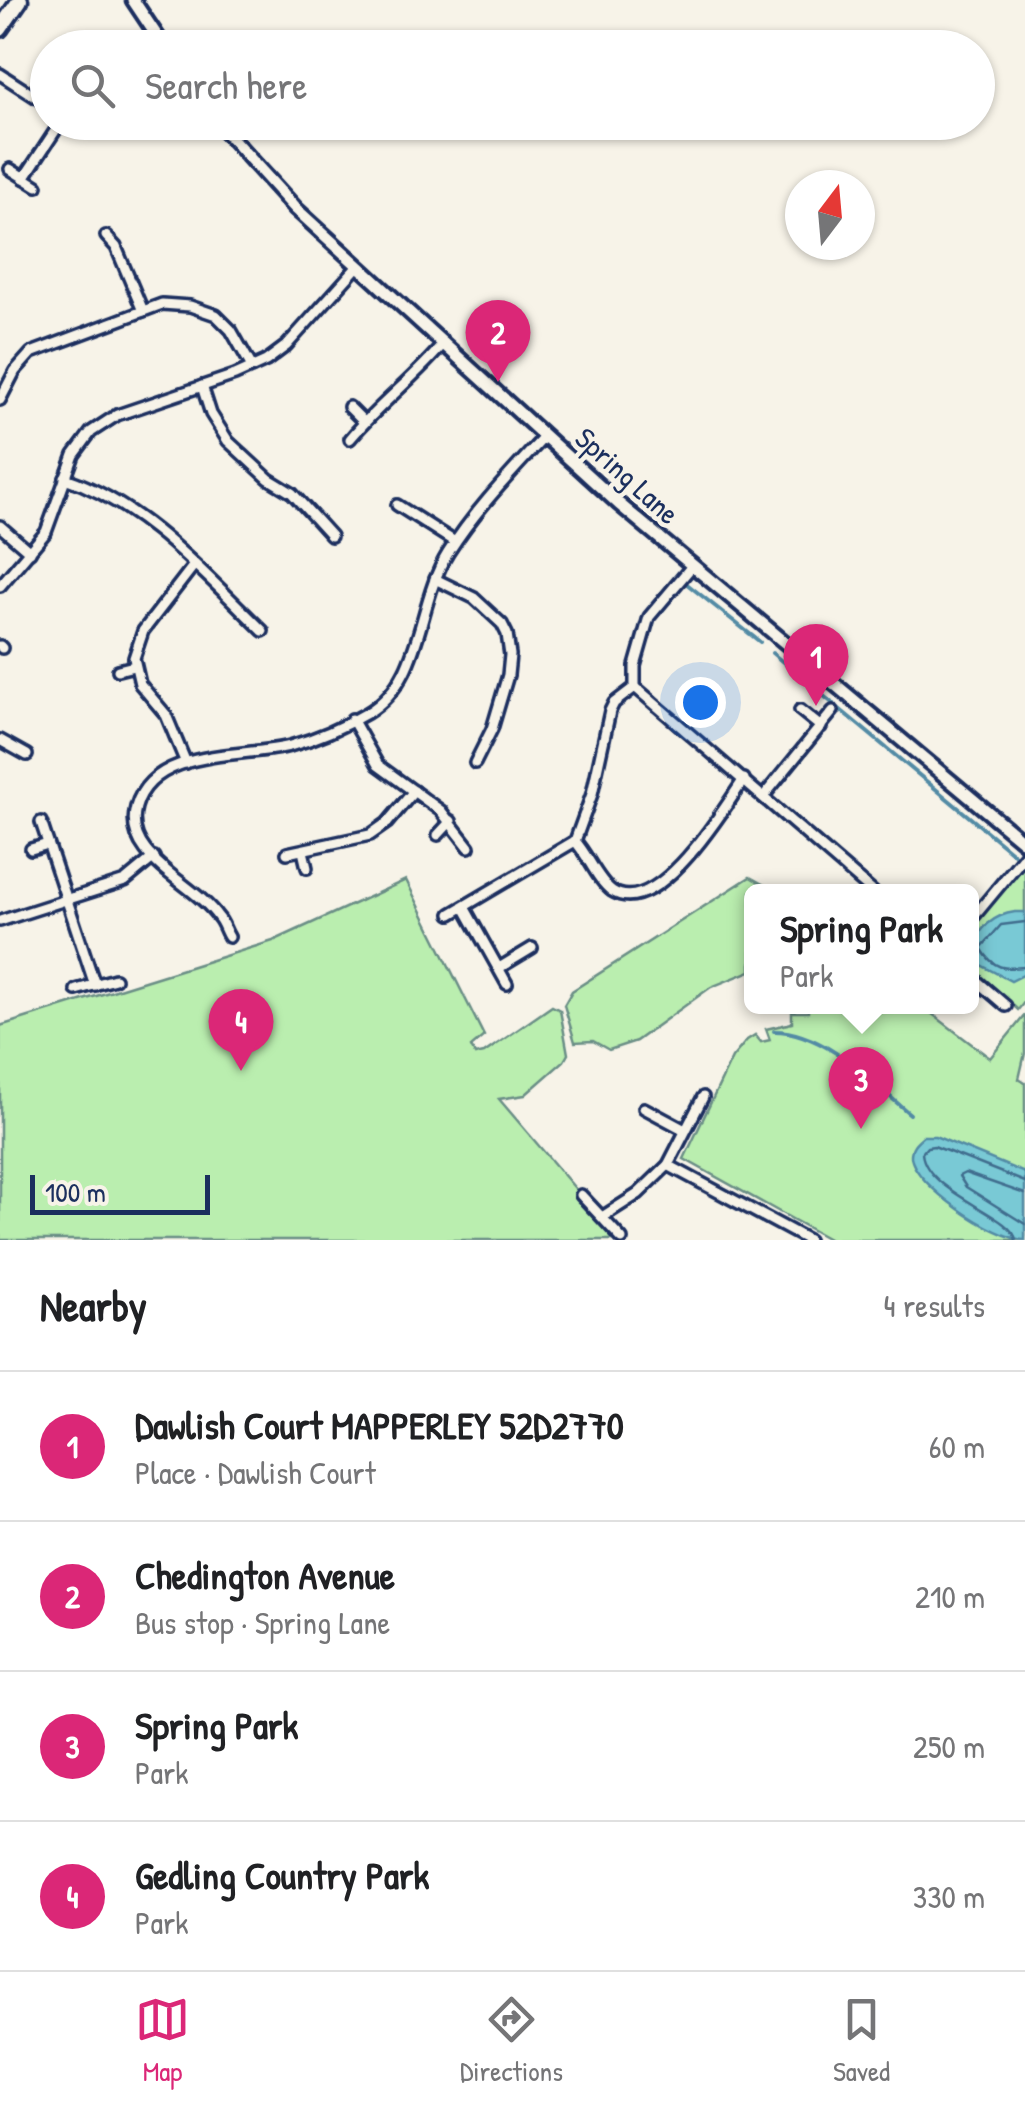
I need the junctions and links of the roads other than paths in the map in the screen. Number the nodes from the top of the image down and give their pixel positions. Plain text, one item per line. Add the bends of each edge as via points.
1 (20, 0) edge
2 (133, 0) edge
3 (0, 29) edge
4 (153, 30) edge
5 (0, 74) edge
6 (30, 93) edge
7 (49, 140) edge
8 (232, 140) edge
9 (10, 168) dead end
10 (24, 178) junction
11 (37, 186) dead end
12 (106, 236) dead end
13 (116, 247) junction
14 (104, 258) dead end
15 (358, 266) junction
16 (143, 311) junction
17 (444, 343) junction
18 (252, 367) junction
19 (202, 386) junction
20 (0, 400) edge
21 (349, 407) dead end
22 (364, 422) junction
23 (546, 436) junction
24 (350, 438) dead end
25 (65, 478) junction
26 (424, 502) dead end
27 (397, 505) dead end
28 (414, 513) junction
29 (0, 526) edge
30 (331, 536) dead end
31 (455, 542) junction
32 (30, 552) junction
33 (194, 565) junction
34 (692, 566) junction
35 (435, 579) junction
36 (0, 586) edge
37 (252, 620) junction
38 (242, 630) dead end
39 (263, 631) dead end
40 (134, 666) junction
41 (118, 670) dead end
42 (635, 688) junction
43 (800, 710) dead end
44 (834, 711) dead end
45 (352, 719) junction
46 (820, 727) junction
47 (0, 740) edge
48 (11, 746) junction
49 (468, 746) dead end
50 (28, 755) dead end
51 (3, 760) dead end
52 (186, 763) junction
53 (744, 779) junction
54 (414, 791) junction
55 (763, 798) junction
56 (451, 821) junction
57 (41, 822) dead end
58 (438, 834) dead end
59 (576, 841) junction
60 (48, 844) junction
61 (1025, 844) edge
62 (469, 847) dead end
63 (31, 849) dead end
64 (303, 851) junction
65 (287, 853) dead end
66 (1025, 855) edge
67 (154, 858) junction
68 (306, 868) dead end
69 (864, 884) edge
70 (69, 900) junction
71 (227, 905) dead end
72 (464, 907) junction
73 (979, 910) edge
74 (217, 914) junction
75 (451, 914) dead end
76 (0, 921) edge
77 (228, 937) dead end
78 (532, 948) dead end
79 (499, 968) junction
80 (115, 979) dead end
81 (979, 983) edge
82 (507, 984) dead end
83 (94, 985) junction
84 (76, 990) dead end
85 (1006, 1006) dead end
86 (703, 1097) dead end
87 (644, 1108) dead end
88 (685, 1130) junction
89 (668, 1165) junction
90 (581, 1195) dead end
91 (602, 1218) junction
92 (622, 1240) edge
93 (808, 1240) edge

1 - 3 main road
2 - 4 street
5 - 6 street
7 - 10 street
8 - 15 street, Spring Lane
9 - 10 street
10 - 11 street
12 - 13 street
13 - 14 street
13 - 16 street
15 - 17 street, Spring Lane
15 - 18 street via 286,346
16 - 18 street via 173,304 216,314
16 - 20 street via 31,353
17 - 22 street
17 - 23 street, Spring Lane
18 - 19 street
19 - 25 street via 104,421 78,447
19 - 30 street via 219,431 292,493 316,532
21 - 22 street
22 - 24 street
23 - 31 street
23 - 34 street, Spring Lane
25 - 32 street via 50,524
25 - 33 street via 123,504
26 - 28 street
27 - 28 street
28 - 31 street
29 - 32 street
31 - 35 street
32 - 36 street
33 - 37 street
33 - 40 street via 144,631
34 - 42 street via 649,617
34 - 61 street, Spring Lane
35 - 45 street via 398,686
35 - 49 street via 474,598 507,634 508,675 492,729 477,757
37 - 38 street
37 - 39 street
40 - 41 street
40 - 52 street
42 - 53 street
42 - 59 street via 610,711
43 - 46 street
44 - 46 street
45 - 52 street via 290,746
45 - 54 street via 378,765
46 - 55 street
47 - 48 street
48 - 50 street
48 - 51 street
52 - 67 street via 151,782 139,799 134,830
53 - 55 street
53 - 59 street via 703,838 650,892 608,888
54 - 56 street
54 - 64 street via 370,834
55 - 69 street
56 - 58 street
56 - 62 street
57 - 60 street
59 - 72 street
60 - 63 street
60 - 70 street
64 - 65 street
64 - 68 street
66 - 73 street
67 - 70 street via 125,881
67 - 74 street
70 - 76 street
70 - 83 street
71 - 74 street
72 - 75 street
72 - 79 street
74 - 77 street
78 - 79 street
79 - 82 street
80 - 83 street
81 - 85 street
83 - 84 street
86 - 88 street
87 - 88 street
88 - 89 street
89 - 91 street
89 - 93 street
90 - 91 street
91 - 92 street

